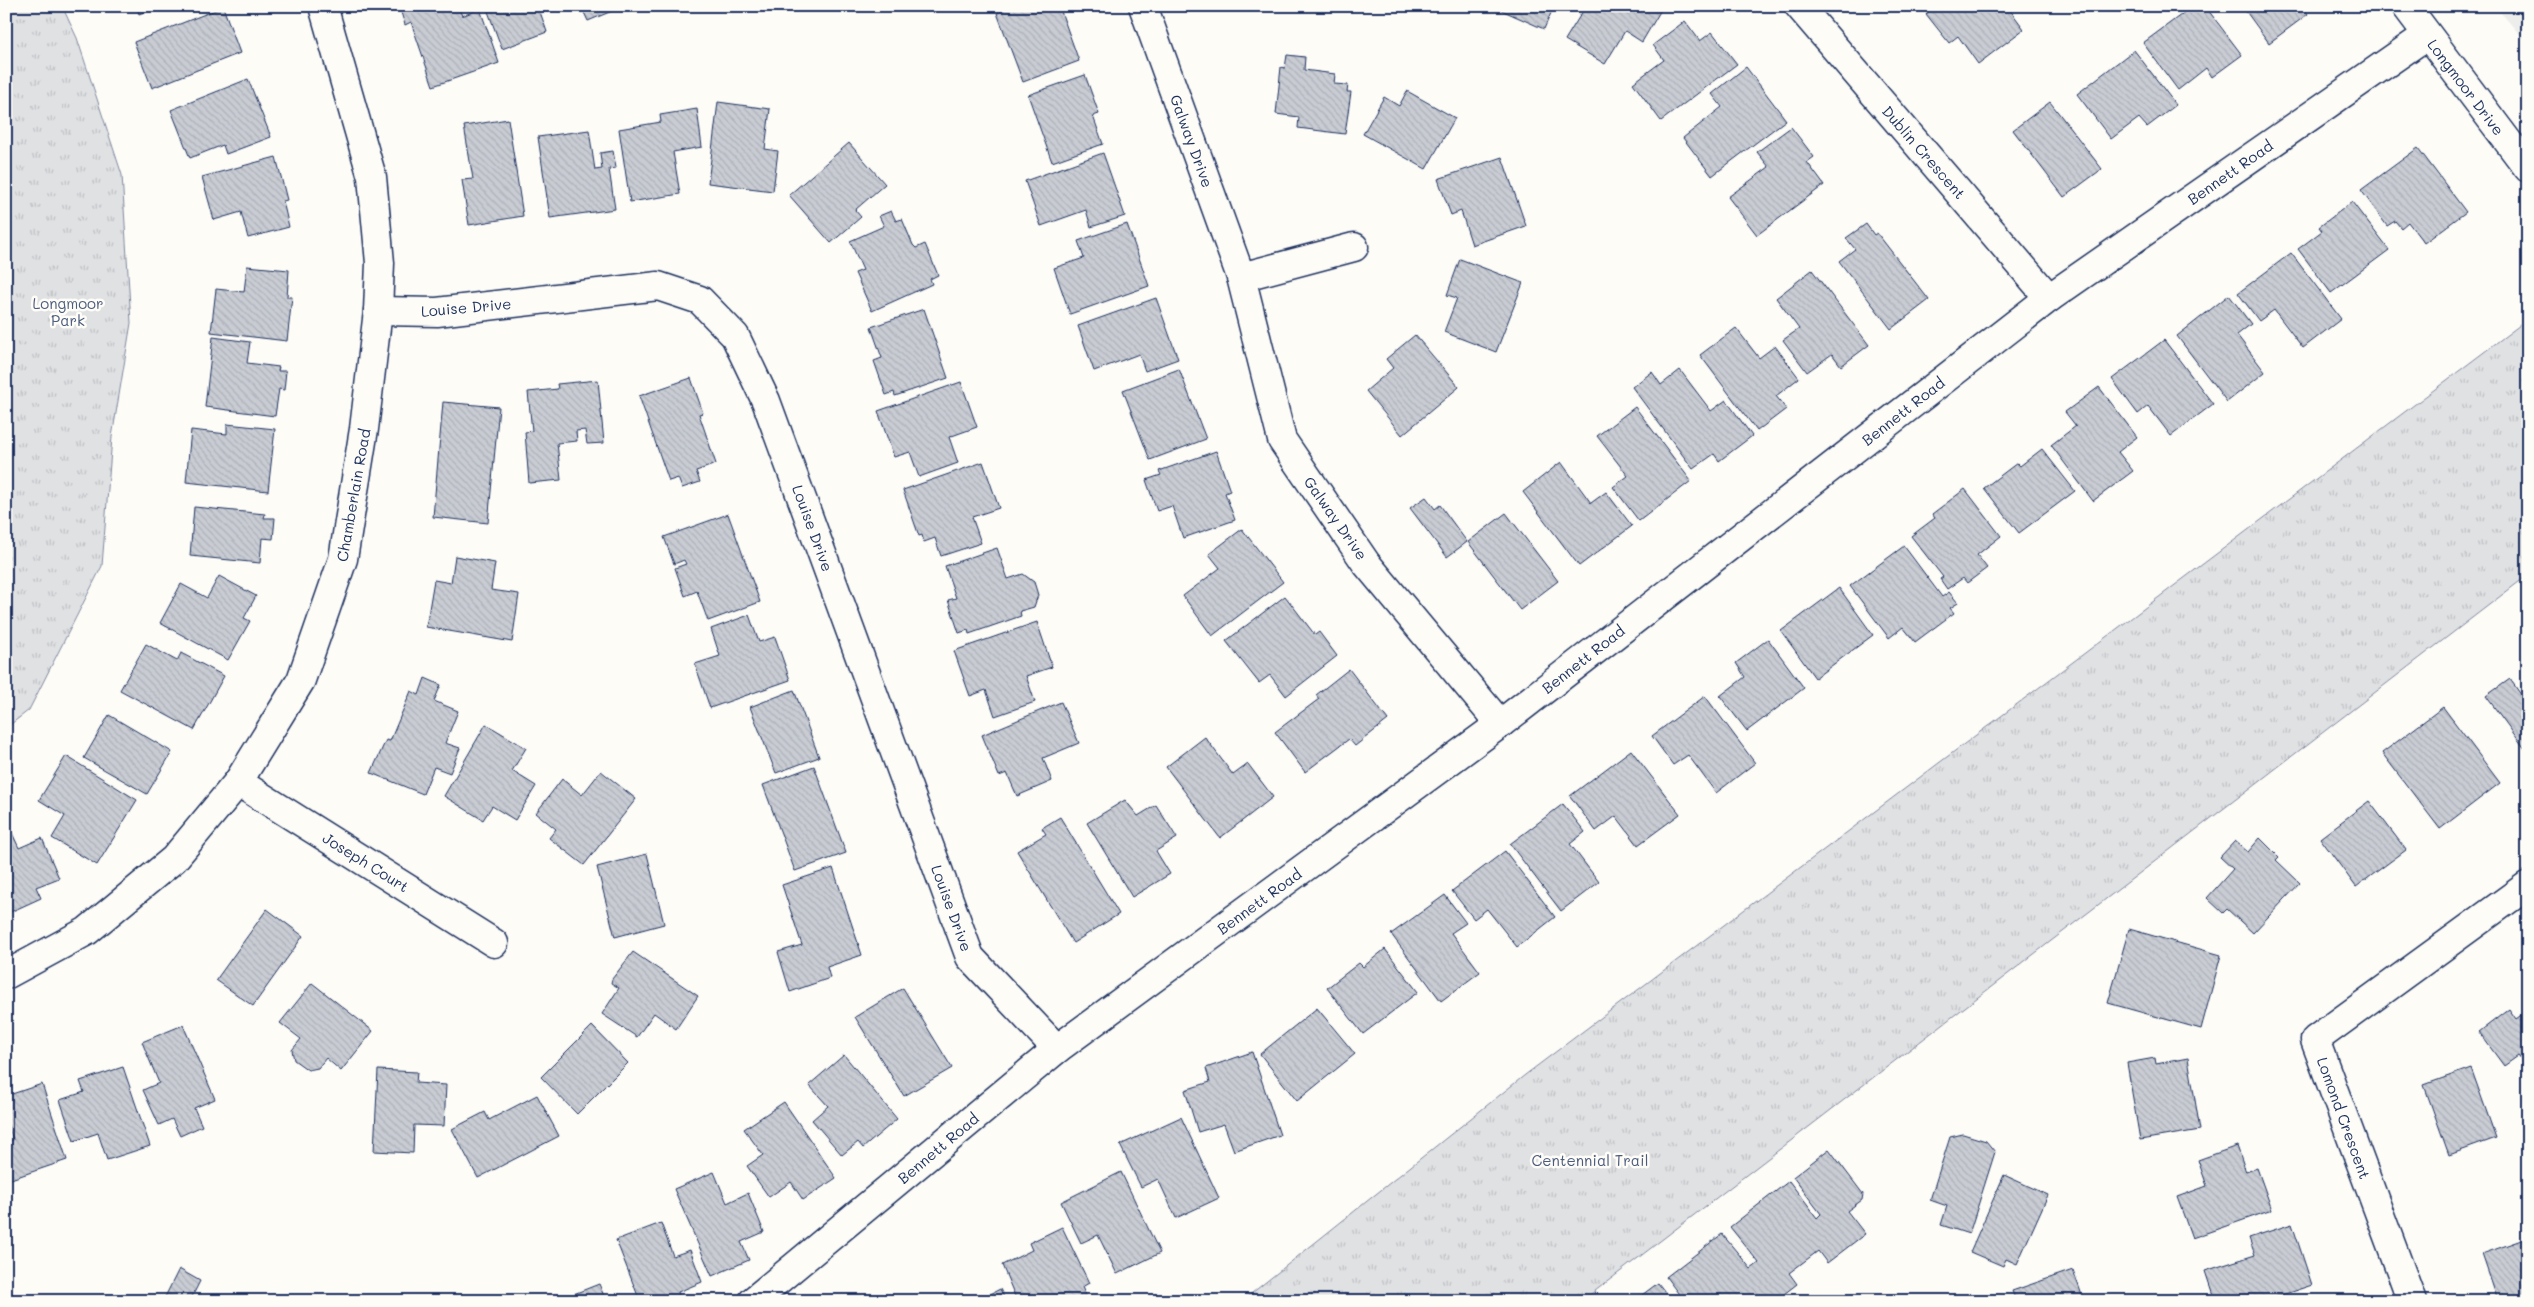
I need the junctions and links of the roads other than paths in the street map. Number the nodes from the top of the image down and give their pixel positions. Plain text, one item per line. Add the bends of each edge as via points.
1 (323, 6) edge
2 (1143, 6) edge
3 (1799, 6) edge
4 (2406, 6) edge
5 (2427, 35) junction
6 (2528, 168) edge
7 (1354, 247) dead end
8 (1241, 277) junction
9 (2048, 298) junction
10 (378, 311) junction
11 (1500, 724) junction
12 (238, 782) junction
13 (2528, 885) edge
14 (494, 943) dead end
15 (6, 975) edge
16 (1058, 1049) junction
17 (753, 1301) edge
18 (2412, 1301) edge

1 - 10 street, Chamberlain Road via 372,177 380,263
2 - 8 street, Galway Drive
3 - 9 street, Dublin Crescent
4 - 5 street, Longmoor Drive
5 - 6 street, Longmoor Drive
5 - 9 street, Bennett Road
7 - 8 street
8 - 11 street, Galway Drive via 1282,440 1366,563
9 - 11 street, Bennett Road
10 - 12 street, Chamberlain Road via 364,430 343,560 301,680
10 - 16 street, Louise Drive via 437,312 658,286 700,300 735,336 766,401 970,957
11 - 16 street, Bennett Road
12 - 14 street, Joseph Court
12 - 15 street, Chamberlain Road via 174,859 87,931
13 - 18 street, Lomond Crescent via 2315,1040
16 - 17 street, Bennett Road

